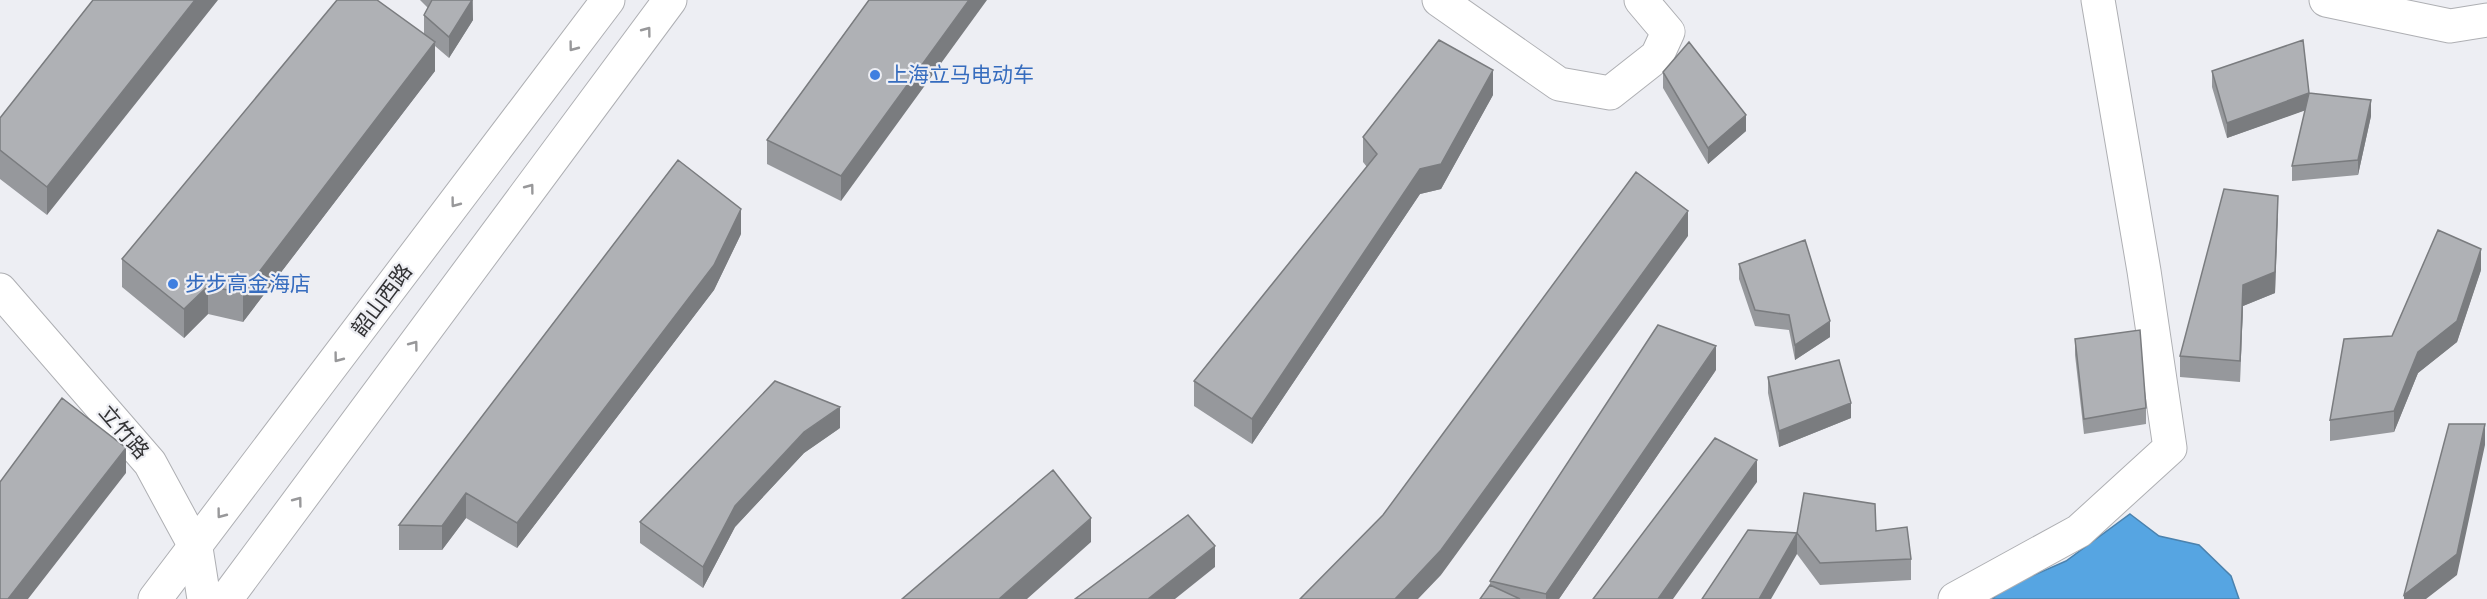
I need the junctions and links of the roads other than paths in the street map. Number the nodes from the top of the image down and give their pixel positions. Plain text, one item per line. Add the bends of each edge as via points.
1 (608, 0) edge
2 (670, 0) edge
3 (1439, 0) edge
4 (1641, 0) edge
5 (2098, 0) edge
6 (2326, 0) edge
7 (2487, 20) edge
8 (0, 290) edge
9 (196, 548) junction
10 (155, 599) edge
11 (204, 599) edge
12 (226, 599) edge
13 (1955, 599) edge

1 -> 9 street, 韶山西路
12 -> 2 street
3 - 4 street via 1559,84 1610,93 1657,56 1668,32
5 - 13 street via 2170,448 2079,531
6 - 7 street via 2450,26
8 - 9 street, 立竹路 via 150,463
9 - 10 street, 韶山西路
9 - 11 street, 立竹路

